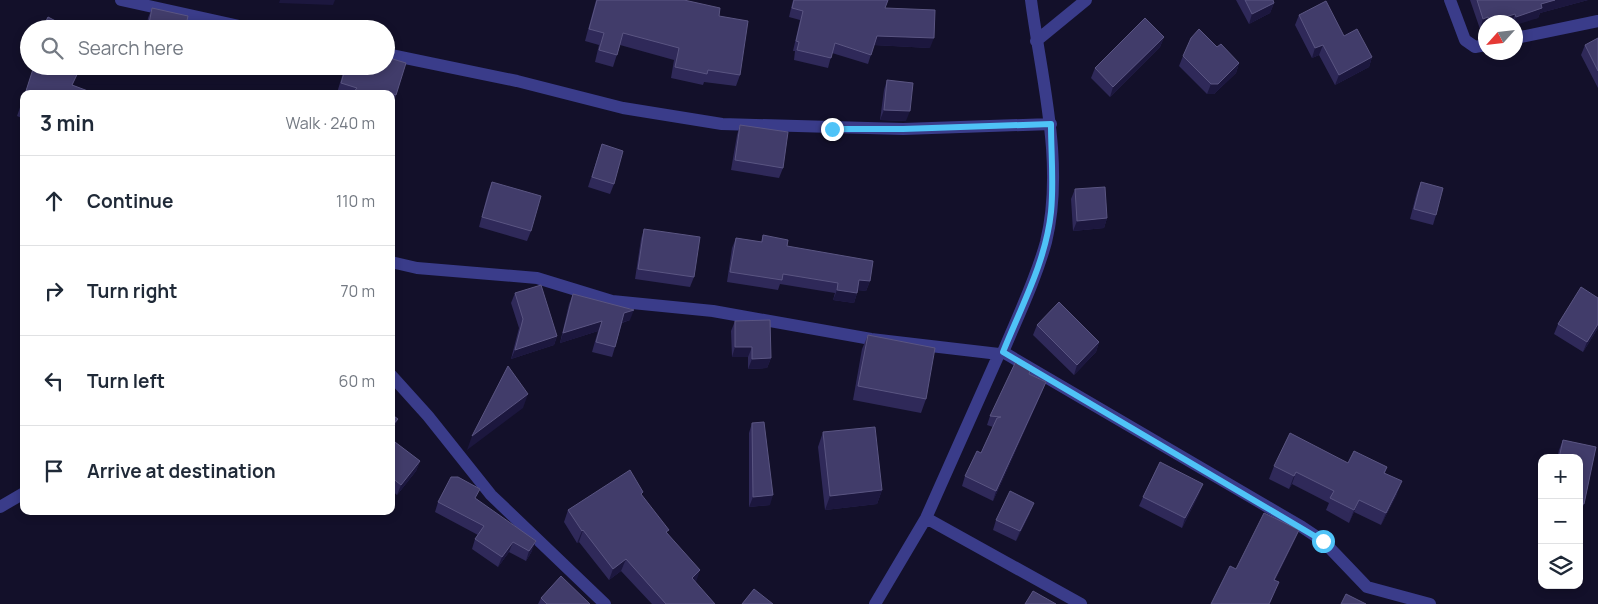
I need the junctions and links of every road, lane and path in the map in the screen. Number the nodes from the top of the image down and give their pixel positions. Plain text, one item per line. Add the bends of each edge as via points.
1 (121, 0) edge
2 (1031, 0) edge
3 (1086, 0) edge
4 (1450, 0) edge
5 (213, 20) edge
6 (1598, 21) edge
7 (1523, 37) edge
8 (1036, 40) junction
9 (1478, 46) edge
10 (395, 56) edge
11 (1051, 124) junction
12 (395, 263) edge
13 (1001, 353) junction
14 (395, 379) edge
15 (20, 495) edge
16 (0, 507) edge
17 (926, 518) junction
18 (605, 604) edge
19 (875, 604) edge
20 (1081, 604) edge
21 (1430, 604) edge

1 - 5 street
2 - 8 street
3 - 8 street
4 - 9 street via 1465,40
6 - 7 street
8 - 11 street
10 - 11 street via 623,108 722,124 903,129
11 - 13 street via 1051,211 1046,242
12 - 13 street via 417,268 537,278 612,300 713,311 871,339
13 - 17 street
13 - 21 street via 1302,527 1323,541 1367,587
14 - 18 street via 491,495
15 - 16 street
17 - 19 street
17 - 20 street

